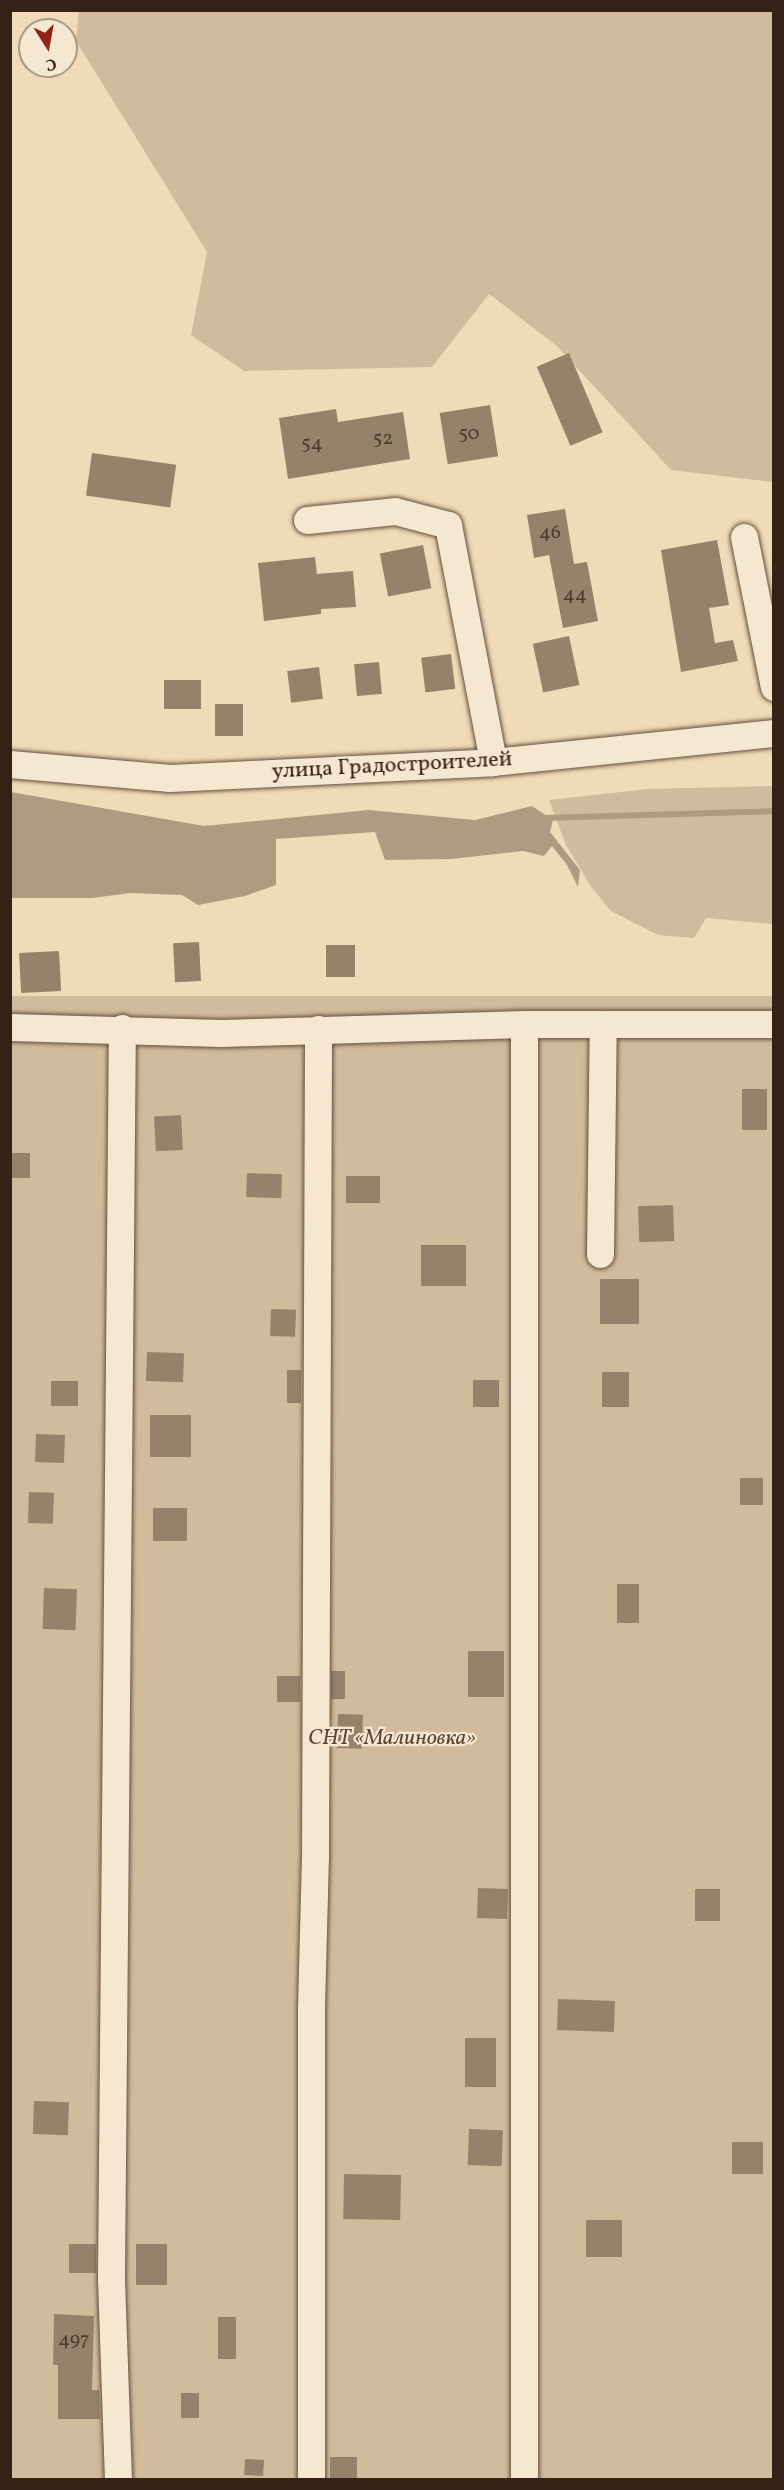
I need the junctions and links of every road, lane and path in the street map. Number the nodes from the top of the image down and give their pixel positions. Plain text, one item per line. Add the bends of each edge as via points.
1 (307, 520) dead end
2 (744, 537) dead end
3 (774, 687) edge
4 (774, 733) edge
5 (493, 762) junction
6 (10, 764) edge
7 (524, 1024) junction
8 (603, 1024) junction
9 (774, 1024) edge
10 (10, 1027) edge
11 (122, 1028) junction
12 (318, 1029) junction
13 (600, 1254) dead end
14 (118, 2480) edge
15 (311, 2480) edge
16 (524, 2480) edge

1 - 5 street via 395,511 448,525
2 - 3 street
4 - 5 street, улица Градостроителей
5 - 6 street, улица Градостроителей via 170,778
7 - 8 street
7 - 12 street
7 - 16 street
8 - 9 street
8 - 13 street
10 - 11 street
11 - 12 street via 221,1033
11 - 14 street via 111,2277
12 - 15 street

